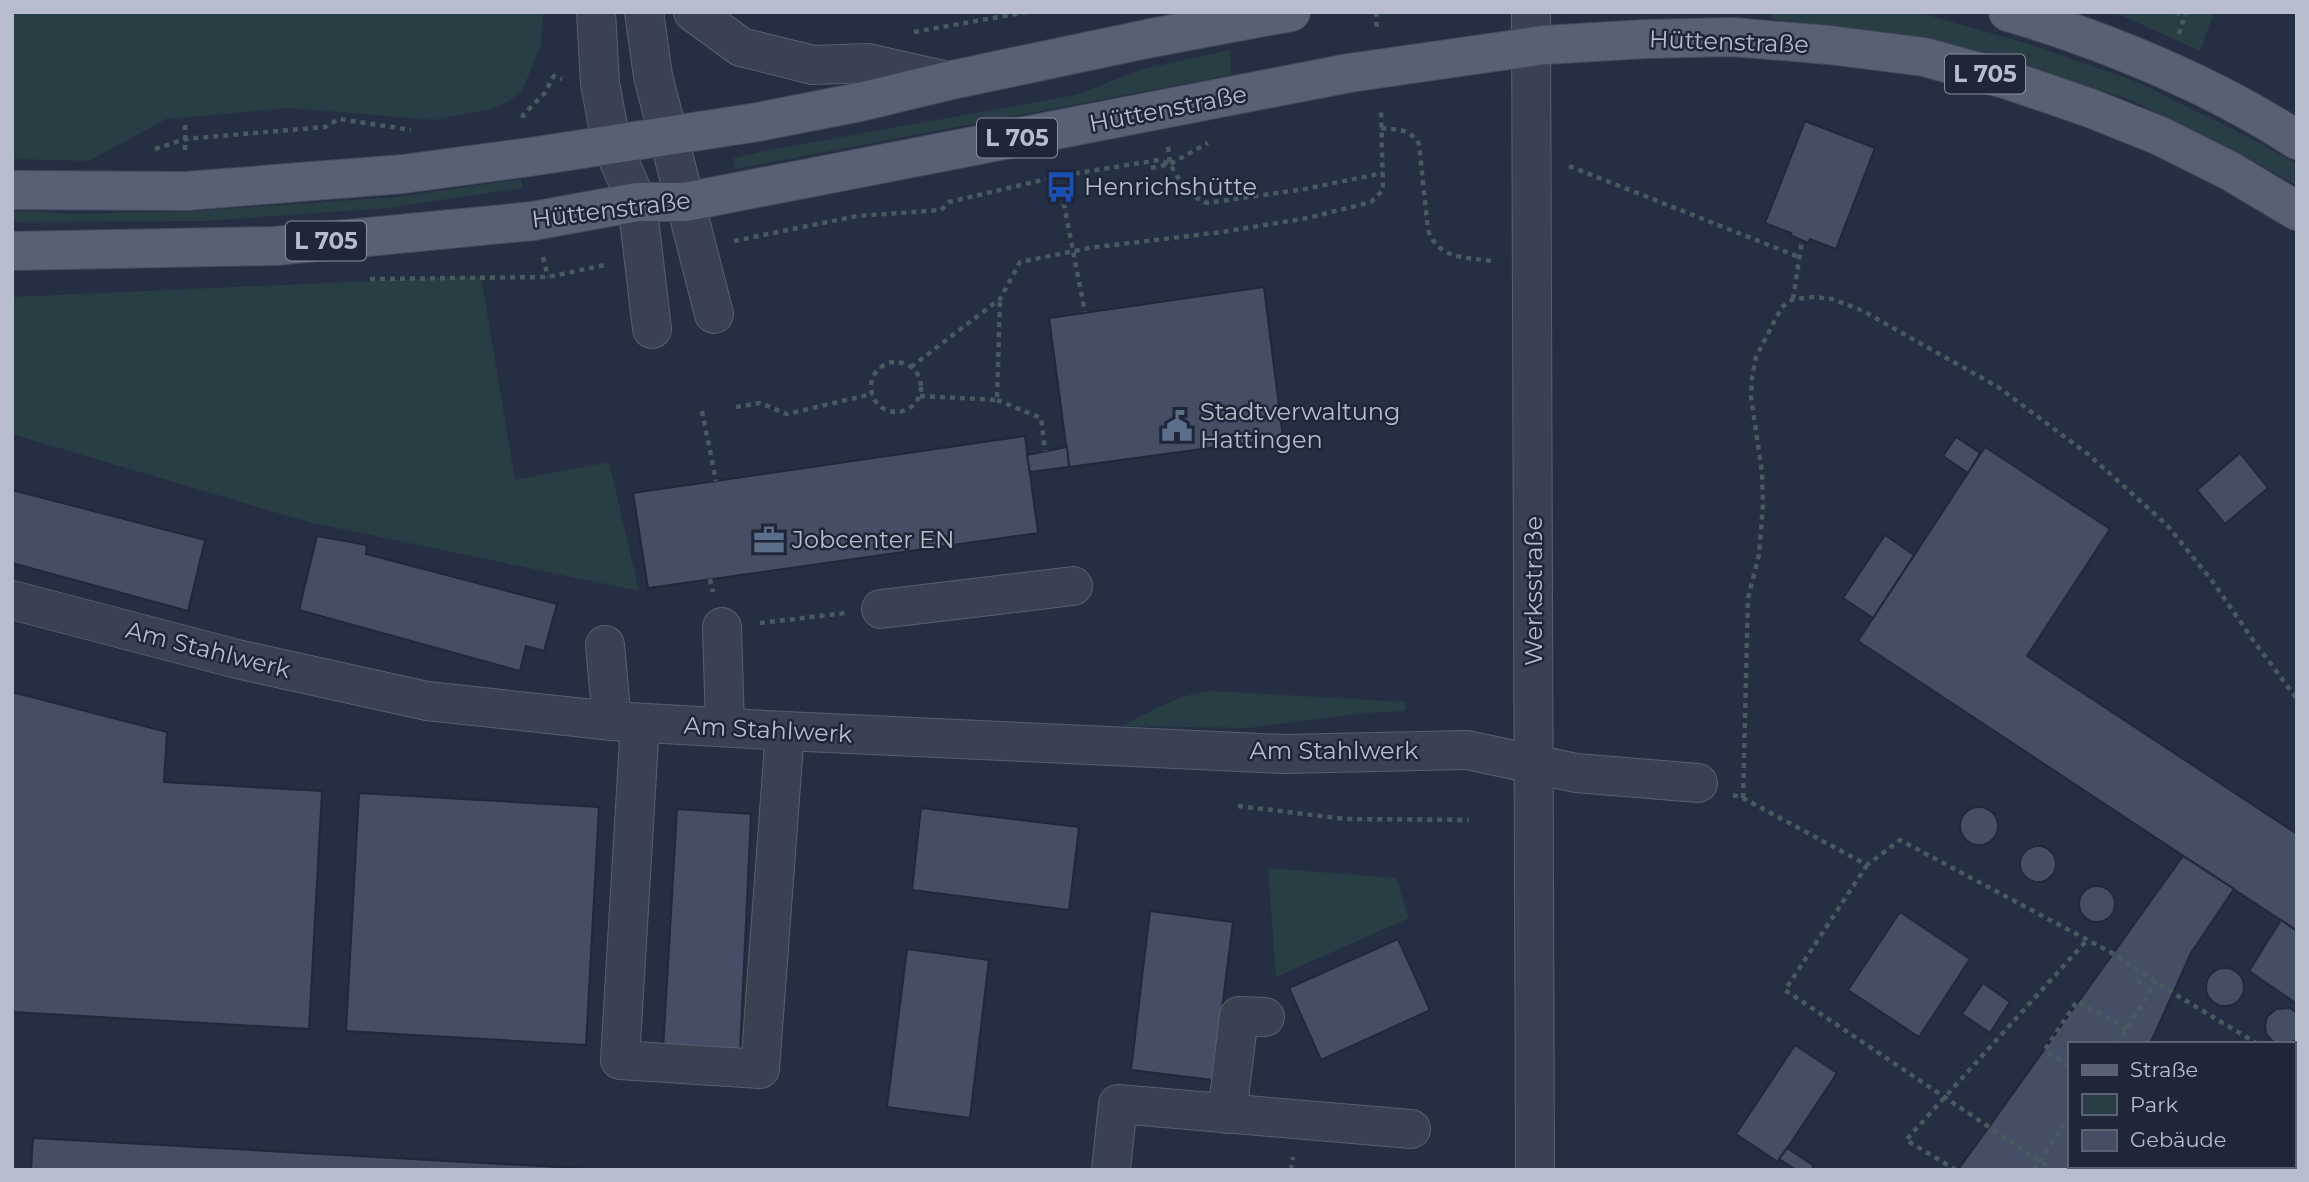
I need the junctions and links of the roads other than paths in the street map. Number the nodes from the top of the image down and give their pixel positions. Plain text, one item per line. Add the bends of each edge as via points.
1 (596, 12) edge
2 (643, 12) edge
3 (693, 12) edge
4 (1291, 12) edge
5 (1531, 12) edge
6 (2008, 12) edge
7 (947, 81) junction
8 (668, 135) junction
9 (2297, 140) edge
10 (611, 143) junction
11 (12, 190) edge
12 (637, 202) junction
13 (685, 202) junction
14 (2297, 211) edge
15 (12, 251) edge
16 (714, 314) dead end
17 (652, 329) dead end
18 (1073, 586) dead end
19 (12, 600) edge
20 (881, 609) road end
21 (722, 627) road end
22 (605, 645) dead end
23 (626, 722) junction
24 (725, 727) junction
25 (785, 731) junction
26 (1534, 765) junction
27 (1698, 783) road end
28 (1265, 1017) dead end
29 (1227, 1114) junction
30 (1411, 1129) dead end
31 (1111, 1170) edge
32 (1535, 1170) edge

1 - 10 street via 600,83
2 - 8 street
3 - 7 street via 741,47 813,65 868,64
4 - 7 main road
5 - 26 street, Werksstraße
6 - 9 main road, L 705 via 2155,65
7 - 8 main road via 783,117
8 - 10 main road
8 - 13 street
10 - 11 main road via 403,174 186,191
10 - 12 street
12 - 13 main road, Hüttenstraße / L 705
12 - 15 main road, Hüttenstraße / L 705 via 533,221 275,246
12 - 17 street
13 - 14 main road, Hüttenstraße / L 705, bridge via 1349,73 1544,45 1732,37 1924,57 2008,80 2160,136
13 - 16 street
18 - 20 street
19 - 23 street, Am Stahlwerk via 237,659 427,701
21 - 24 street
22 - 23 street
23 - 24 street, Am Stahlwerk
23 - 25 street via 620,1060 760,1069
24 - 25 street, Am Stahlwerk
25 - 26 street, Am Stahlwerk via 1284,754 1466,750
26 - 27 street, Am Stahlwerk
26 - 32 street, Werksstraße
28 - 29 street via 1239,1016
29 - 30 street
29 - 31 street via 1118,1104

